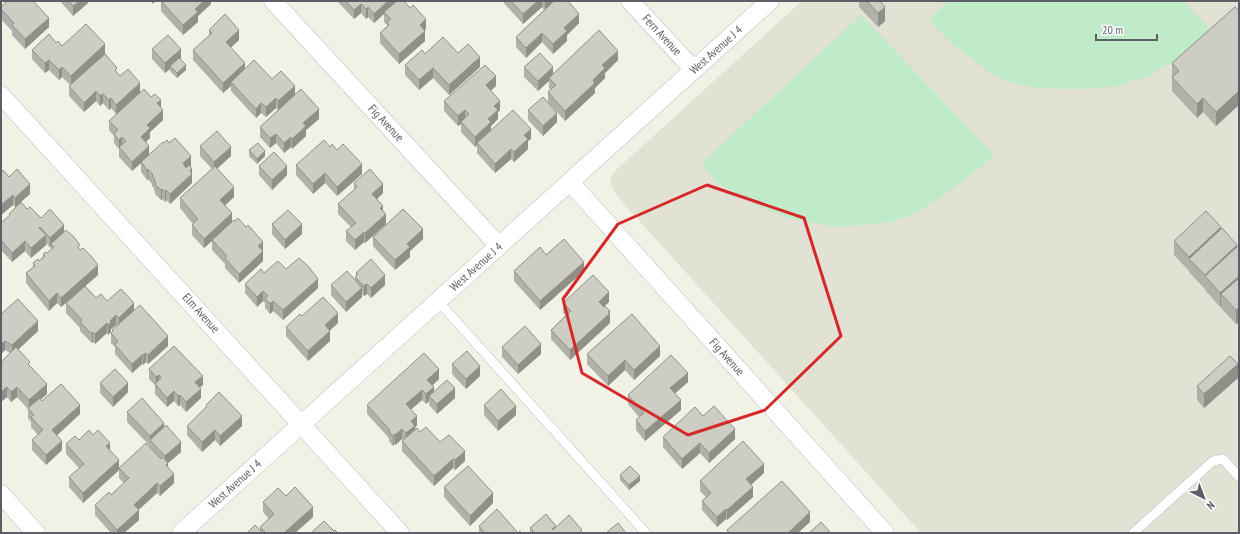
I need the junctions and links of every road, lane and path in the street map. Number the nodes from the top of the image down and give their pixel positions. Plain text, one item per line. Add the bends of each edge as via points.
1 (273, 1) edge
2 (630, 1) edge
3 (770, 1) edge
4 (694, 70) junction
5 (1, 95) edge
6 (570, 182) junction
7 (499, 246) junction
8 (438, 301) junction
9 (302, 424) junction
10 (1239, 477) edge
11 (1, 494) edge
12 (36, 533) edge
13 (181, 533) edge
14 (400, 533) edge
15 (646, 533) edge
16 (885, 533) edge
17 (1134, 533) edge

1 - 7 street, Fig Avenue
2 - 4 street, Fern Avenue
3 - 4 street, West Avenue J 4
4 - 6 street, West Avenue J 4
5 - 9 street, Elm Avenue
6 - 7 street, West Avenue J 4
6 - 16 street, Fig Avenue
7 - 8 street, West Avenue J 4
8 - 9 street, West Avenue J 4
8 - 15 lane
9 - 13 street, West Avenue J 4
9 - 14 street, Elm Avenue
10 - 17 lane via 1223,459 1213,461
11 - 12 street

